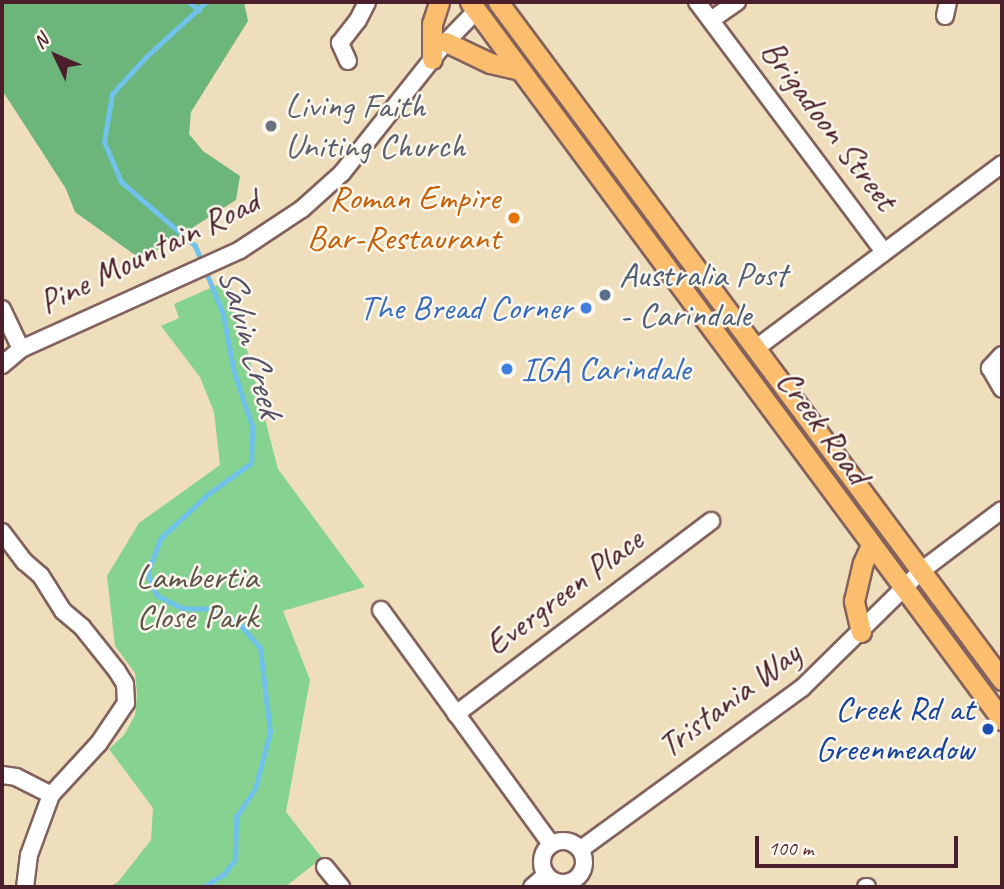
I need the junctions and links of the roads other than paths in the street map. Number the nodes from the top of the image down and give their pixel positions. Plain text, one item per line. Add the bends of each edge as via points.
1 (367, 2) edge
2 (439, 2) edge
3 (498, 2) edge
4 (698, 2) edge
5 (737, 2) edge
6 (477, 5) edge
7 (711, 20) junction
8 (446, 42) junction
9 (432, 59) junction
10 (348, 61) dead end
11 (520, 70) junction
12 (1002, 164) edge
13 (884, 252) junction
14 (2, 309) edge
15 (22, 349) junction
16 (755, 349) junction
17 (1002, 355) edge
18 (2, 365) edge
19 (1002, 389) edge
20 (1002, 510) edge
21 (711, 522) dead end
22 (2, 532) edge
23 (871, 545) junction
24 (921, 571) junction
25 (903, 587) junction
26 (381, 610) dead end
27 (861, 632) junction
28 (1002, 680) edge
29 (456, 714) junction
30 (1002, 720) edge
31 (2, 775) edge
32 (51, 795) junction
33 (551, 844) junction
34 (581, 849) junction
35 (325, 867) dead end
36 (546, 875) junction
37 (580, 883) edge
38 (26, 887) edge
39 (341, 887) edge
40 (531, 887) edge

1 - 10 street via 340,43
2 - 9 main road via 432,24
3 - 16 main road, Creek Road
4 - 7 street, Brigadoon Street
5 - 7 street
6 - 8 street, Pine Mountain Road
6 - 11 main road, Creek Road
7 - 13 street, Brigadoon Street
8 - 9 street, Pine Mountain Road
8 - 11 main road via 489,63
9 - 15 street, Pine Mountain Road via 335,180 302,209 240,250
11 - 23 main road, Creek Road
12 - 13 street
13 - 16 street
14 - 15 street
15 - 18 street, Pine Mountain Road
16 - 24 main road, Creek Road
17 - 19 street via 990,368
20 - 24 street, Tristania Way
21 - 29 street, Evergreen Place
22 - 32 street via 125,684 126,703 117,721
23 - 25 main road, Creek Road
23 - 27 main road via 854,601
24 - 25 street, Tristania Way
24 - 28 main road, Creek Road
25 - 27 street, Tristania Way
25 - 30 main road, Creek Road
26 - 29 street
27 - 34 street, Tristania Way via 802,688
29 - 33 street
31 - 32 street
32 - 38 street via 29,855
33 - 34 street via 567,841
33 - 36 street via 542,859
34 - 37 street via 585,865
35 - 39 street
36 - 37 street via 561,883
36 - 40 street

